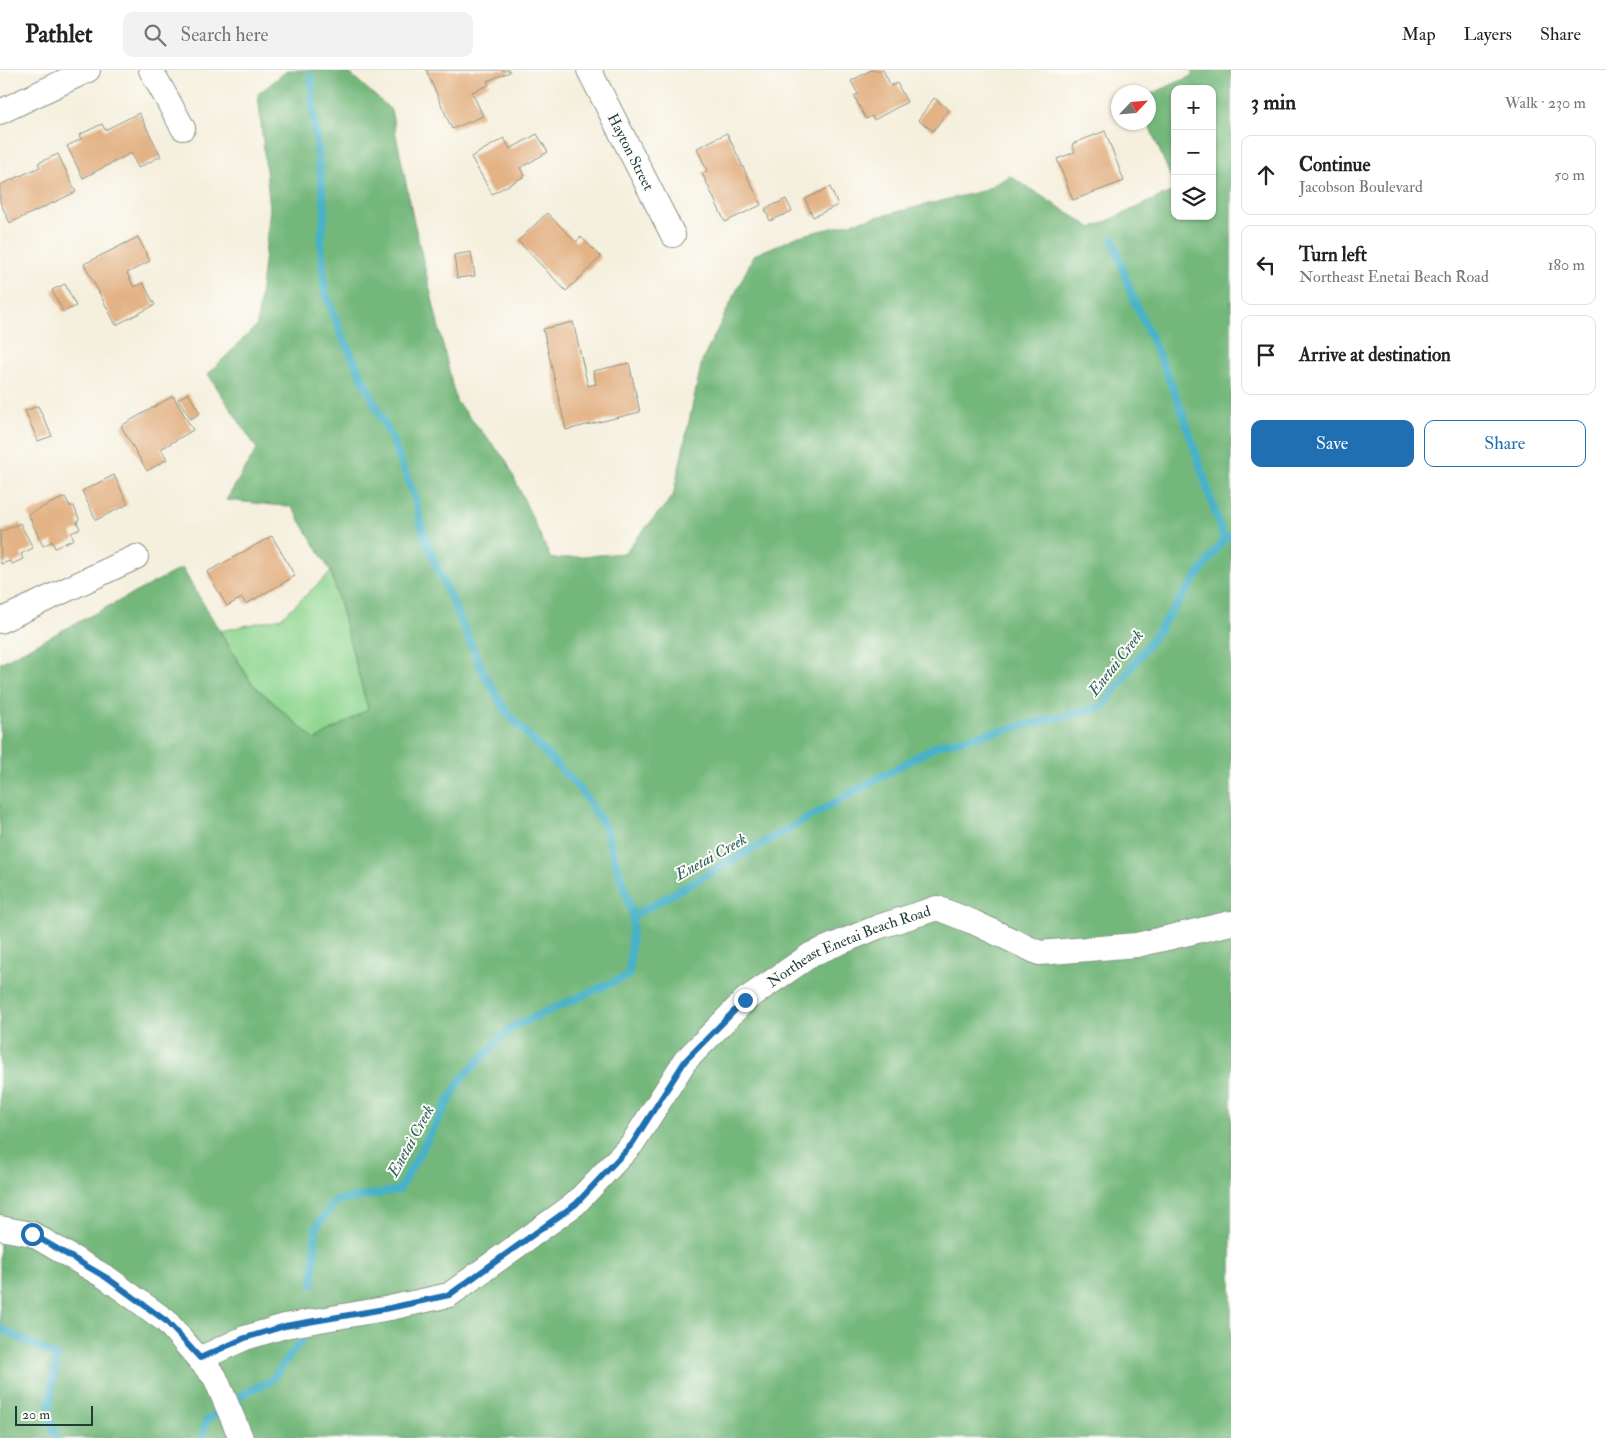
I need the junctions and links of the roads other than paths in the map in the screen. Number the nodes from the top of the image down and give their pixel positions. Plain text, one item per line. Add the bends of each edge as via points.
1 (88, 70) edge
2 (151, 70) edge
3 (589, 70) edge
4 (0, 112) edge
5 (183, 128) dead end
6 (673, 235) dead end
7 (136, 557) dead end
8 (0, 621) edge
9 (1231, 923) edge
10 (0, 1228) edge
11 (200, 1358) junction
12 (241, 1438) edge

1 - 4 street
2 - 5 street
3 - 6 street, Hayton Street
7 - 8 street
9 - 11 street, Northeast Enetai Beach Road via 1137,945 1039,953 937,908 878,926 812,954 745,1000 685,1061 632,1144 576,1204 449,1295 285,1326 245,1338
10 - 11 street via 32,1234 107,1278 166,1321
11 - 12 street via 215,1377

